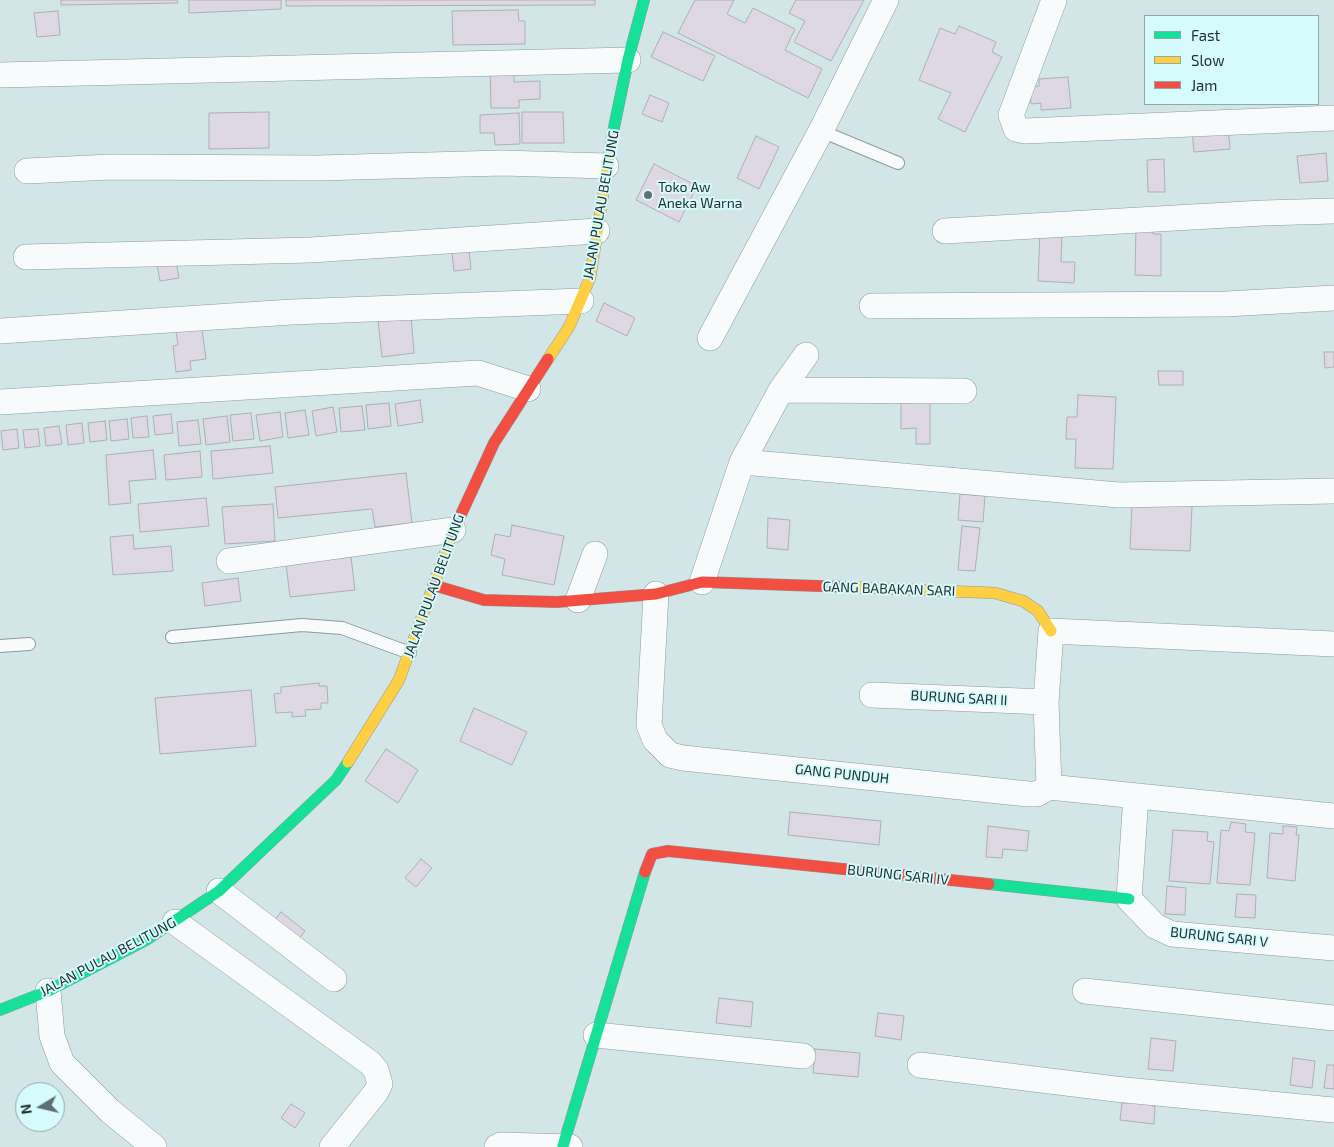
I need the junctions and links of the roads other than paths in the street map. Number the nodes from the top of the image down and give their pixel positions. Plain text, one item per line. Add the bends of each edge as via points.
1 (644, 0) edge
2 (886, 0) edge
3 (1054, 0) edge
4 (628, 60) junction
5 (0, 76) edge
6 (1334, 118) edge
7 (820, 131) junction
8 (898, 163) dead end
9 (606, 166) junction
10 (27, 171) dead end
11 (1334, 212) edge
12 (597, 231) junction
13 (945, 231) dead end
14 (26, 257) dead end
15 (1334, 298) edge
16 (581, 301) junction
17 (872, 306) dead end
18 (0, 331) edge
19 (710, 338) dead end
20 (806, 355) dead end
21 (528, 389) junction
22 (781, 390) junction
23 (964, 391) dead end
24 (0, 402) edge
25 (742, 462) junction
26 (1334, 491) edge
27 (453, 530) junction
28 (595, 554) dead end
29 (229, 561) dead end
30 (702, 582) junction
31 (433, 585) junction
32 (656, 594) junction
33 (578, 600) junction
34 (1051, 631) junction
35 (172, 637) dead end
36 (29, 644) dead end
37 (1334, 644) edge
38 (0, 646) edge
39 (410, 653) junction
40 (872, 695) dead end
41 (1046, 702) junction
42 (1049, 787) junction
43 (1136, 796) junction
44 (1334, 816) edge
45 (219, 890) junction
46 (1129, 899) junction
47 (176, 922) junction
48 (1334, 948) edge
49 (334, 979) dead end
50 (48, 991) junction
51 (1085, 991) dead end
52 (0, 1010) edge
53 (1334, 1018) edge
54 (596, 1035) junction
55 (803, 1056) dead end
56 (920, 1065) dead end
57 (1334, 1110) edge
58 (154, 1147) edge
59 (332, 1147) edge
60 (497, 1147) edge
61 (567, 1147) edge

1 - 4 street, JALAN PULAU BELITUNG
2 - 7 street
3 - 6 street via 1011,115 1016,129 1025,132
4 - 5 street
4 - 9 street, JALAN PULAU BELITUNG
7 - 8 lane
7 - 19 street
9 - 10 street via 502,163 318,168 111,167
9 - 12 street, JALAN PULAU BELITUNG
11 - 13 street
12 - 14 street via 311,250
12 - 16 street, JALAN PULAU BELITUNG via 590,278
15 - 17 street via 1226,304
16 - 18 street via 292,312
16 - 21 street, JALAN PULAU BELITUNG via 569,326
20 - 22 street
21 - 24 street via 478,373
21 - 27 street, JALAN PULAU BELITUNG via 494,443
22 - 23 street
22 - 25 street
25 - 26 street via 1119,495
25 - 30 street
27 - 29 street
27 - 31 street, JALAN PULAU BELITUNG
28 - 33 street
30 - 32 street, GANG BABAKAN SARI
30 - 34 street, GANG BABAKAN SARI via 995,593 1022,601 1038,611
31 - 33 street, GANG BABAKAN SARI via 484,600
31 - 39 street, JALAN PULAU BELITUNG
32 - 33 street, GANG BABAKAN SARI
32 - 42 street, GANG PUNDUH via 649,726 655,740 670,754 683,758 1028,794 1037,794
34 - 37 street
34 - 41 street
35 - 39 lane via 302,625 342,628
36 - 38 lane
39 - 45 street, JALAN PULAU BELITUNG via 390,696 336,780
40 - 41 street, BURUNG SARI II
41 - 42 street
42 - 43 street
43 - 44 street
43 - 46 street
45 - 47 street, JALAN PULAU BELITUNG
45 - 49 street
46 - 48 street, BURUNG SARI V via 1155,926 1172,934
46 - 54 street, BURUNG SARI IV via 668,851 652,854
47 - 50 street, JALAN PULAU BELITUNG
47 - 59 street via 376,1070 380,1084 376,1092
50 - 52 street, JALAN PULAU BELITUNG
50 - 58 street via 52,1036 62,1063 110,1111
51 - 53 street
54 - 55 street
54 - 61 street
56 - 57 street via 1115,1089
60 - 61 street

